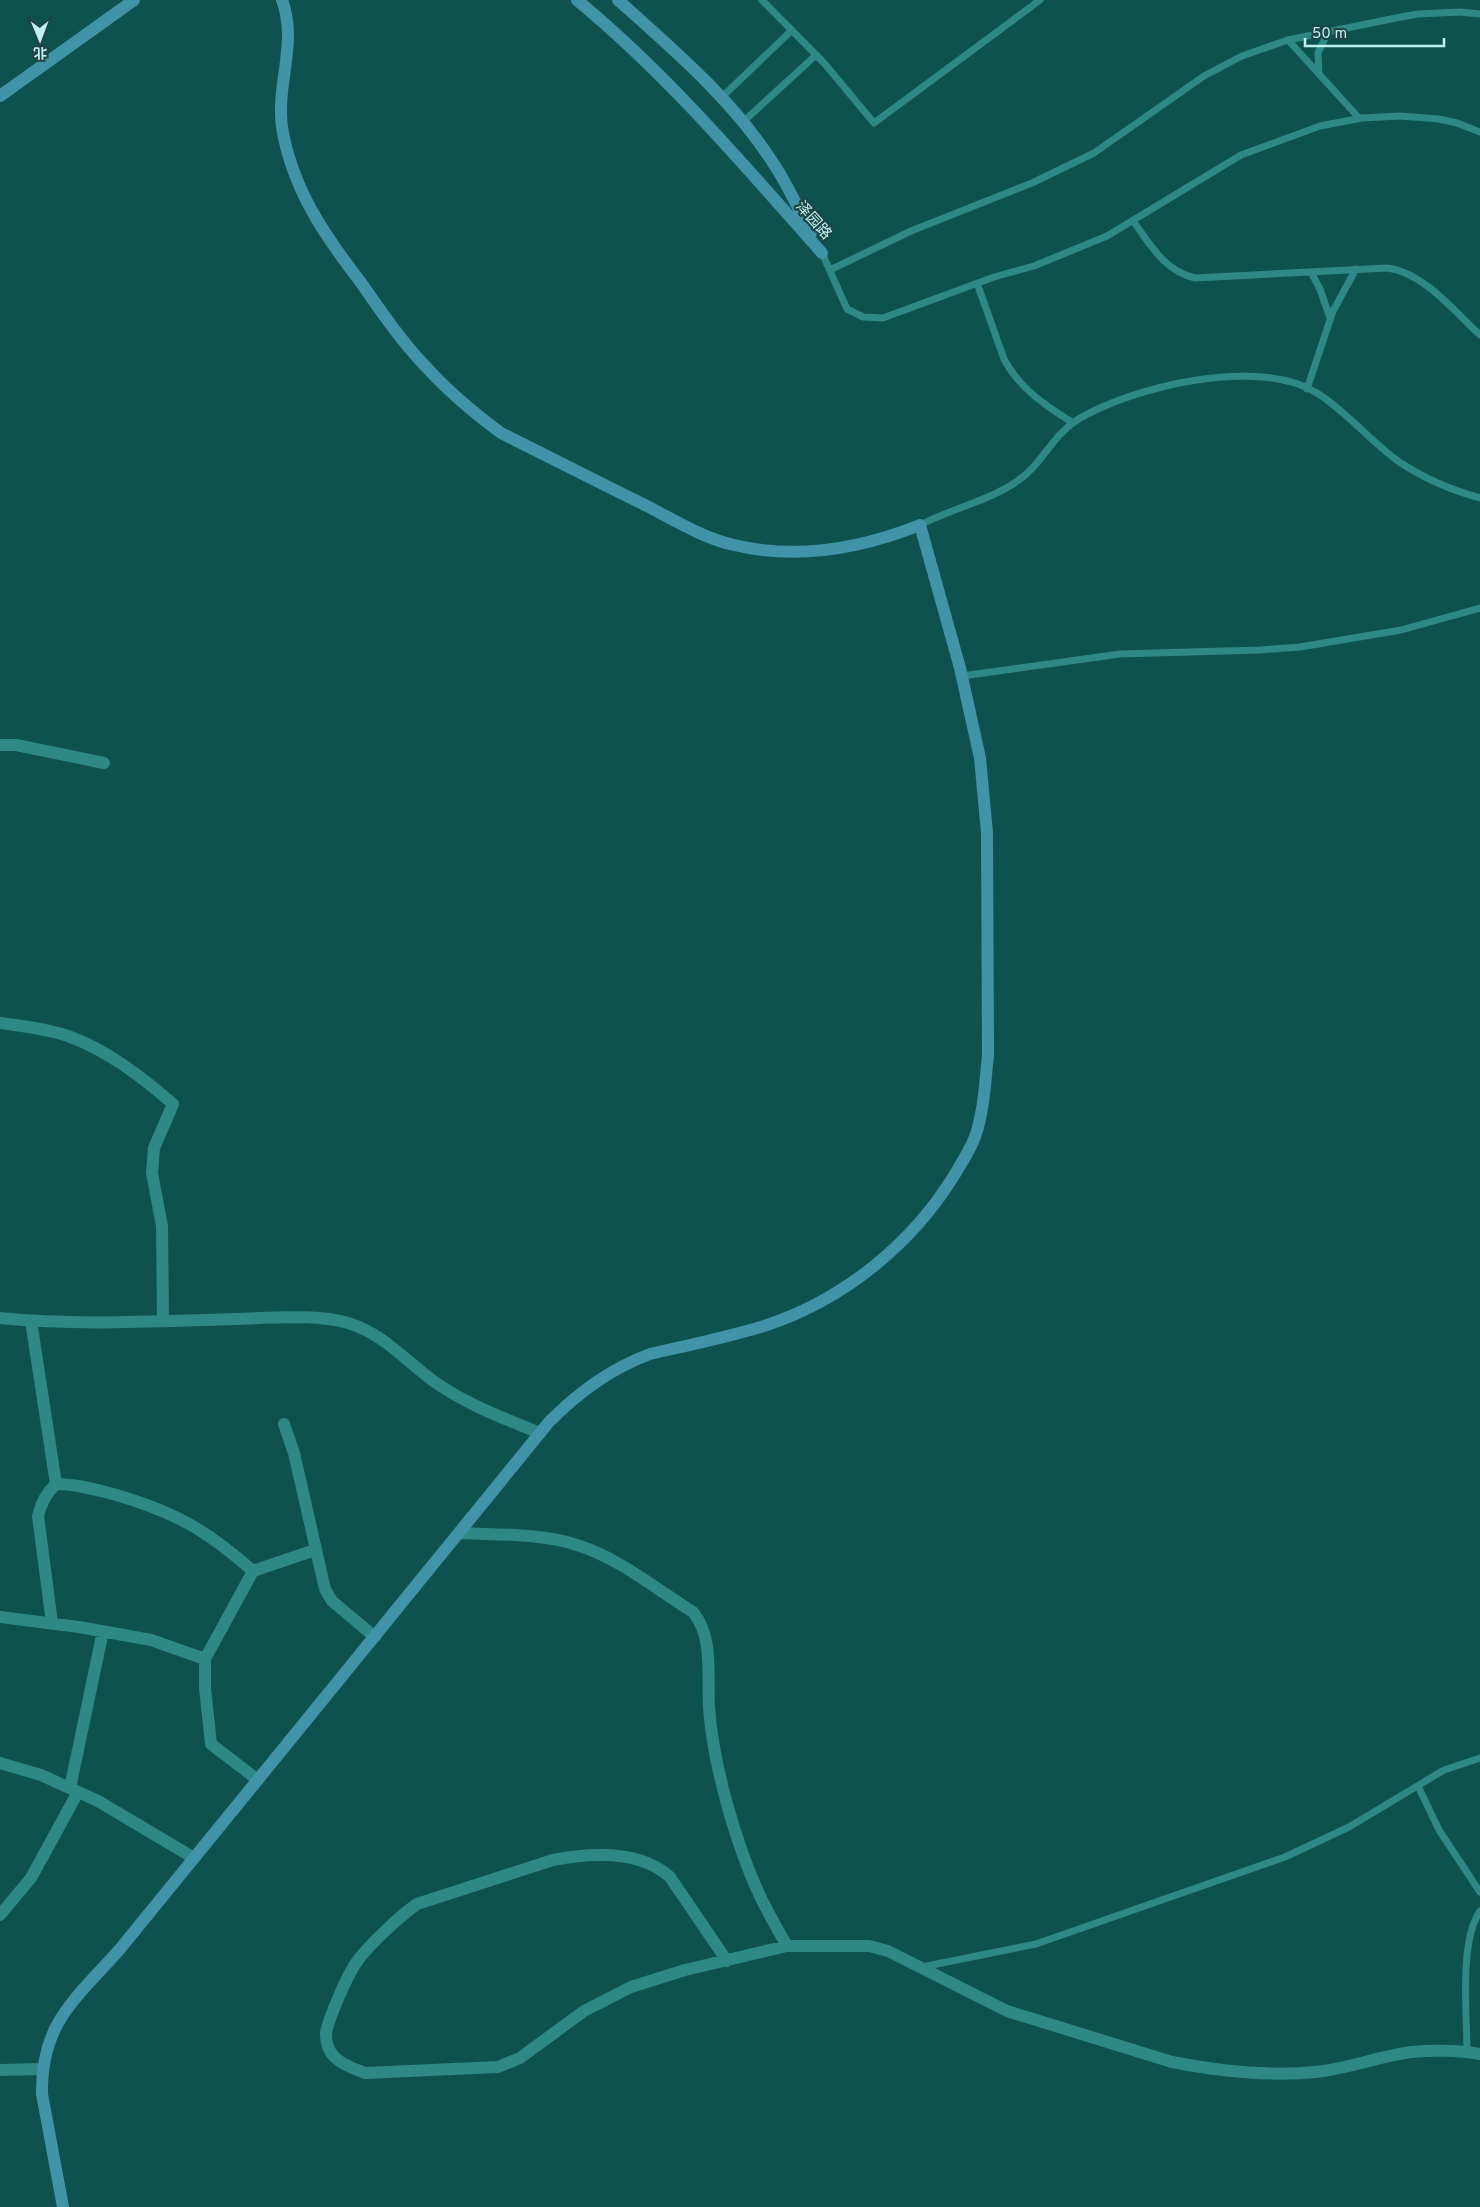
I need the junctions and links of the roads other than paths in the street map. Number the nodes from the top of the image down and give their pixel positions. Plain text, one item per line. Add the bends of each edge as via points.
1 (134, 0) edge
2 (282, 0) edge
3 (577, 0) edge
4 (618, 0) edge
5 (762, 0) edge
6 (1040, 0) edge
7 (1480, 14) edge
8 (792, 30) junction
9 (1328, 32) junction
10 (1288, 40) junction
11 (816, 55) junction
12 (1319, 75) junction
13 (0, 96) edge
14 (721, 98) junction
15 (1360, 118) junction
16 (743, 122) junction
17 (1480, 132) edge
18 (1133, 221) junction
19 (822, 253) junction
20 (830, 270) junction
21 (1356, 270) junction
22 (1311, 272) junction
23 (977, 283) junction
24 (1330, 318) junction
25 (1480, 335) edge
26 (1307, 388) junction
27 (1073, 423) junction
28 (1480, 498) edge
29 (920, 525) junction
30 (1480, 608) edge
31 (962, 676) junction
32 (0, 745) edge
33 (104, 763) dead end
34 (0, 1023) edge
35 (0, 1318) edge
36 (31, 1321) junction
37 (163, 1321) junction
38 (284, 1424) dead end
39 (540, 1433) junction
40 (56, 1484) junction
41 (459, 1533) junction
42 (315, 1550) junction
43 (253, 1571) junction
44 (0, 1617) edge
45 (52, 1624) junction
46 (103, 1631) junction
47 (374, 1637) junction
48 (205, 1659) junction
49 (1480, 1758) edge
50 (0, 1763) edge
51 (258, 1780) junction
52 (1418, 1786) junction
53 (74, 1790) junction
54 (194, 1858) junction
55 (1480, 1892) edge
56 (1480, 1911) edge
57 (0, 1915) edge
58 (787, 1946) junction
59 (727, 1961) junction
60 (921, 1967) junction
61 (1474, 2053) edge
62 (42, 2069) junction
63 (0, 2070) edge
64 (63, 2207) edge

1 - 13 street
2 - 29 street via 287,13 289,39 282,125 288,156 300,189 331,243 406,344 473,412 501,432 696,531 732,545 814,552 868,543
3 - 19 street, 泽园路 via 660,74 726,142
4 - 14 street, 泽园路
5 - 8 lane
6 - 11 lane via 874,123
7 - 9 lane via 1418,14
8 - 11 lane
8 - 14 lane
9 - 10 lane
9 - 12 lane via 1318,54
10 - 12 lane
10 - 20 lane via 1222,65 1094,153 1032,183 911,231
11 - 16 lane
12 - 15 lane
14 - 16 street, 泽园路
15 - 17 lane via 1400,116 1438,119
15 - 18 lane via 1320,126 1241,155
16 - 19 street, 泽园路 via 775,166
18 - 22 lane via 1162,260 1185,276
18 - 23 lane via 1098,240 1034,266
19 - 20 lane
20 - 23 lane via 847,309 873,319
21 - 22 lane
21 - 24 lane
21 - 25 lane via 1396,269 1416,277
22 - 24 lane
23 - 27 lane via 1010,370 1026,391
24 - 26 lane
26 - 27 lane via 1264,378 1195,380 1127,397
26 - 28 lane via 1397,460 1444,486
27 - 29 lane via 1058,436 1040,462 1016,482
29 - 31 street
30 - 31 lane via 1401,630 1300,647 1120,654
31 - 39 street via 980,758 986,810 988,1055 980,1116 962,1163 914,1229 852,1282 808,1308 768,1325 633,1361 587,1387
32 - 33 street via 16,745
34 - 37 street via 68,1036 97,1049 133,1071 173,1104 154,1148 152,1173 162,1226
35 - 36 street
36 - 37 street via 88,1324
36 - 40 street
37 - 39 street via 281,1318 349,1323 375,1334 433,1380 488,1413
38 - 42 street via 294,1454
39 - 41 street
40 - 43 street via 76,1484 174,1514 222,1544
40 - 45 street via 40,1505 38,1516
41 - 47 street
41 - 58 street via 536,1537 577,1545 605,1556 697,1617 705,1637 710,1717 729,1806 760,1895
42 - 43 street
42 - 47 street via 321,1580 332,1601
43 - 48 street
44 - 45 street
45 - 46 street
46 - 48 street via 150,1640
46 - 53 street
47 - 51 street
48 - 51 street via 204,1688 211,1744
49 - 52 lane via 1444,1770
50 - 53 street via 41,1775
51 - 54 street
52 - 55 lane via 1439,1830
52 - 60 lane via 1349,1827 1285,1856 1036,1944
53 - 54 street
53 - 57 street via 31,1878
54 - 62 street via 61,2016 48,2043
56 - 61 lane via 1471,1928 1467,1958
58 - 59 street
58 - 60 street via 869,1946 888,1950
59 - 59 street via 676,1972 631,1987 584,2011 520,2058 498,2067 365,2073 335,2057 327,2042 330,2021 355,1965 410,1909 417,1904 571,1856 605,1855 639,1860 664,1871
60 - 61 street via 1008,2011 1172,2062 1198,2067 1251,2074 1295,2074 1347,2068 1410,2052
62 - 63 street
62 - 64 street via 42,2094

